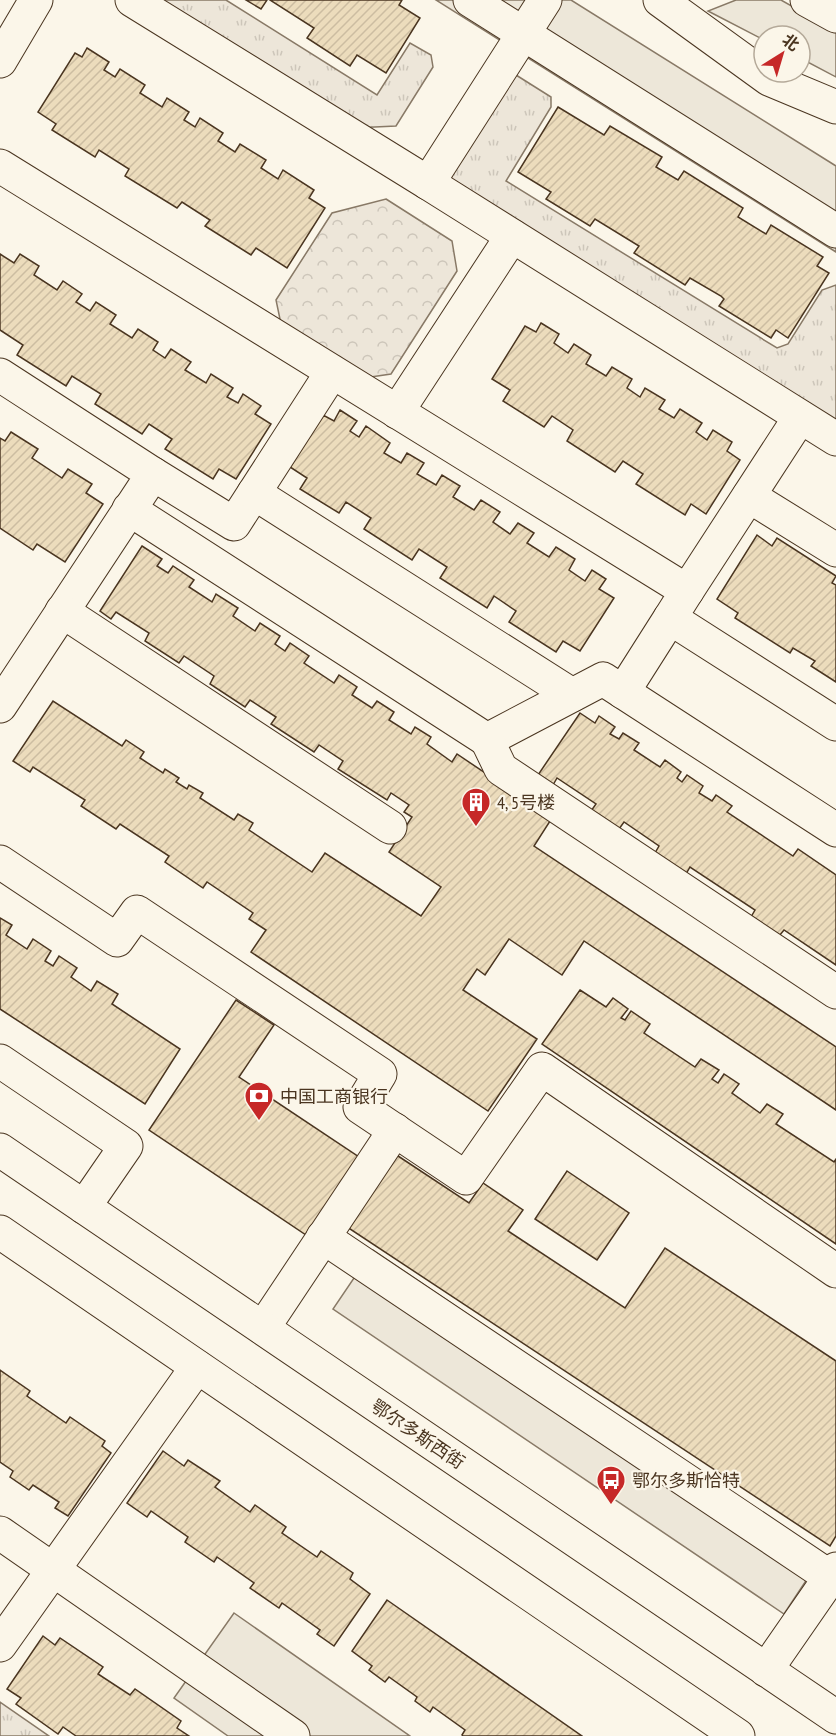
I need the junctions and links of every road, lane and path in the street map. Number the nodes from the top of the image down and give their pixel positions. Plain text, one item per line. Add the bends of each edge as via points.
1 (36, 0) edge
2 (132, 0) edge
3 (470, 0) edge
4 (545, 0) edge
5 (807, 0) edge
6 (675, 3) edge
7 (836, 16) edge
8 (523, 33) junction
9 (0, 61) edge
10 (836, 107) edge
11 (0, 166) edge
12 (428, 183) junction
13 (836, 231) edge
14 (512, 236) junction
15 (332, 372) junction
16 (0, 375) edge
17 (397, 412) junction
18 (800, 417) junction
19 (836, 439) edge
20 (153, 474) junction
21 (254, 493) junction
22 (749, 496) junction
23 (129, 509) junction
24 (836, 550) edge
25 (678, 605) junction
26 (62, 611) junction
27 (623, 692) junction
28 (572, 695) junction
29 (0, 706) edge
30 (836, 724) edge
31 (487, 740) junction
32 (390, 827) dead end
33 (836, 830) edge
34 (0, 862) edge
35 (836, 992) edge
36 (0, 1061) edge
37 (395, 1130) junction
38 (0, 1150) edge
39 (84, 1207) junction
40 (0, 1232) edge
41 (323, 1238) junction
42 (836, 1271) edge
43 (262, 1328) junction
44 (197, 1366) junction
45 (0, 1533) edge
46 (53, 1570) junction
47 (833, 1573) edge
48 (0, 1645) edge
49 (766, 1670) junction
50 (836, 1718) edge
51 (293, 1736) edge
52 (738, 1736) edge

1 - 9 main road
2 - 12 main road
3 - 8 main road
4 - 8 main road
5 - 7 main road
6 - 10 main road via 770,79
8 - 12 main road
8 - 13 main road
11 - 15 main road
12 - 14 main road
14 - 17 main road
14 - 18 main road
15 - 17 main road
15 - 21 main road
16 - 20 main road
17 - 25 main road
18 - 19 main road
18 - 22 main road
20 - 21 main road via 234,524
20 - 23 main road
21 - 28 main road
22 - 24 main road
22 - 25 main road
23 - 26 main road
23 - 31 main road
25 - 27 main road
25 - 30 main road
26 - 29 main road
26 - 32 main road
27 - 28 main road via 603,679
27 - 33 main road
28 - 31 main road
31 - 35 main road via 501,769
34 - 37 main road via 117,940 136,912 380,1074 360,1107
36 - 39 main road via 126,1146
37 - 41 main road
37 - 42 main road via 466,1178 542,1069
38 - 39 main road, 鄂尔多斯西街
39 - 43 main road, 鄂尔多斯西街
40 - 44 main road
41 - 43 main road
41 - 47 main road
43 - 49 main road, 鄂尔多斯西街
44 - 46 main road
44 - 52 main road
45 - 46 main road
46 - 48 main road
46 - 51 main road
47 - 49 main road
49 - 50 main road, 鄂尔多斯西街

